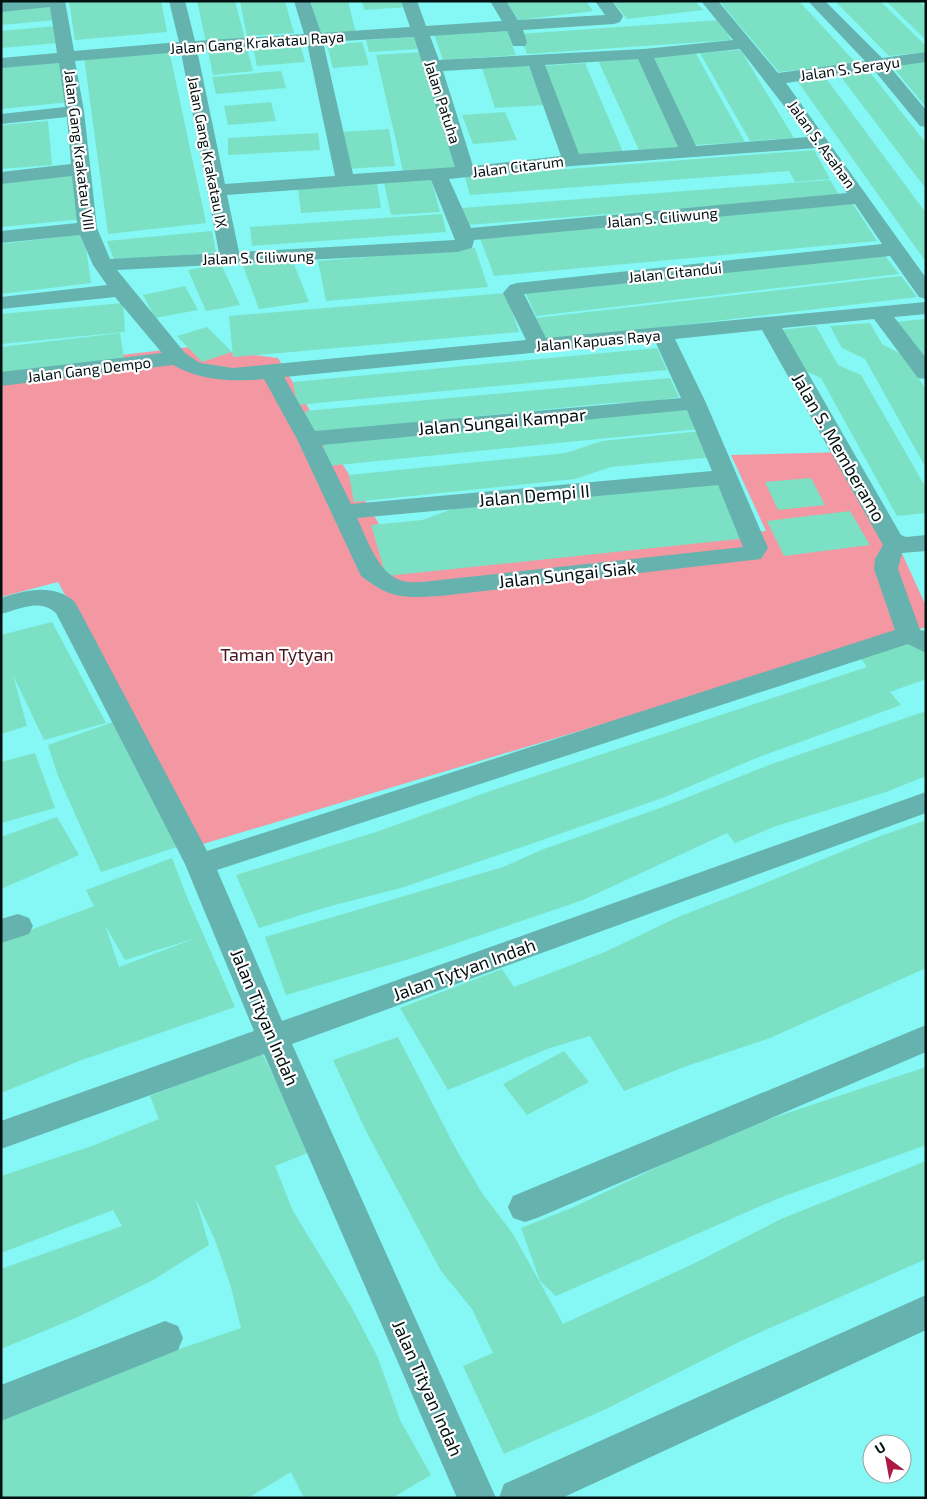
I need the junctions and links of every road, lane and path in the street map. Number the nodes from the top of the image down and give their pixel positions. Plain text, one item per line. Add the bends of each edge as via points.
1 (176, 1) edge
2 (302, 1) edge
3 (409, 1) edge
4 (498, 1) edge
5 (603, 1) edge
6 (709, 1) edge
7 (816, 1) edge
8 (57, 2) edge
9 (1, 7) edge
10 (514, 26) junction
11 (418, 32) junction
12 (314, 38) junction
13 (745, 44) junction
14 (188, 46) junction
15 (644, 54) junction
16 (68, 57) junction
17 (926, 57) edge
18 (530, 60) junction
19 (1, 63) edge
20 (878, 64) junction
21 (433, 66) junction
22 (774, 79) junction
23 (75, 111) junction
24 (1, 119) edge
25 (926, 122) edge
26 (821, 142) junction
27 (690, 152) junction
28 (572, 160) junction
29 (81, 169) junction
30 (466, 172) junction
31 (438, 174) junction
32 (1, 178) edge
33 (345, 180) junction
34 (215, 190) junction
35 (860, 198) junction
36 (87, 228) junction
37 (464, 235) junction
38 (1, 237) edge
39 (896, 249) junction
40 (230, 257) junction
41 (103, 265) junction
42 (120, 290) junction
43 (926, 293) edge
44 (1, 302) edge
45 (926, 308) edge
46 (879, 312) junction
47 (768, 323) junction
48 (662, 334) junction
49 (539, 345) junction
50 (177, 358) junction
51 (271, 372) junction
52 (926, 373) edge
53 (1, 380) edge
54 (695, 403) junction
55 (308, 439) junction
56 (726, 477) junction
57 (343, 512) junction
58 (926, 543) edge
59 (896, 544) junction
60 (1, 606) edge
61 (913, 632) edge
62 (926, 802) edge
63 (200, 864) junction
64 (273, 1038) junction
65 (926, 1038) edge
66 (1, 1135) edge
67 (525, 1207) dead end
68 (926, 1312) edge
69 (165, 1338) dead end
70 (1, 1403) edge
71 (477, 1498) edge
72 (518, 1498) edge

1 - 14 street, Jalan Gang Krakatau IX
2 - 12 street
3 - 11 street, Jalan Patuha
4 - 10 street
5 - 10 street, Jalan Gang Krakatau Raya via 614,19
6 - 13 street, Jalan S. Asahan
7 - 20 street
8 - 9 street
8 - 16 street, Jalan Gang Krakatau VIII
10 - 11 street, Jalan Gang Krakatau Raya
10 - 18 street
11 - 12 street, Jalan Gang Krakatau Raya
11 - 21 street, Jalan Patuha
12 - 14 street, Jalan Gang Krakatau Raya
12 - 33 street
13 - 15 street
13 - 22 street, Jalan S. Asahan
14 - 16 street, Jalan Gang Krakatau Raya
14 - 34 street, Jalan Gang Krakatau IX
15 - 18 street
15 - 27 street
16 - 19 street, Jalan Gang Krakatau Raya
16 - 23 street, Jalan Gang Krakatau VIII
17 - 20 street, Jalan S. Serayu
18 - 21 street
18 - 28 street
20 - 22 street, Jalan S. Serayu
20 - 25 street
21 - 30 street, Jalan Patuha
22 - 26 street, Jalan S. Asahan
23 - 24 street
23 - 29 street, Jalan Gang Krakatau VIII
26 - 27 street, Jalan Citarum
26 - 35 street, Jalan S. Asahan
27 - 28 street, Jalan Citarum
28 - 30 street, Jalan Citarum
29 - 32 street
29 - 36 street, Jalan Gang Krakatau VIII
30 - 31 street, Jalan Citarum
31 - 33 street, Jalan Citarum
31 - 37 street
33 - 34 street, Jalan Citarum
34 - 40 street, Jalan Gang Krakatau IX
35 - 37 street, Jalan S. Ciliwung
35 - 39 street, Jalan S. Asahan
36 - 38 street
36 - 41 street, Jalan Gang Krakatau VIII
37 - 40 street, Jalan S. Ciliwung via 465,244 457,246
39 - 43 street, Jalan S. Asahan
39 - 49 street, Jalan Citandui via 516,290 513,293
40 - 41 street, Jalan S. Ciliwung
41 - 42 street, Jalan Gang Krakatau VIII
42 - 44 street
42 - 50 street, Jalan Gang Krakatau VIII
45 - 46 street, Jalan Kapuas Raya
46 - 47 street, Jalan Kapuas Raya
46 - 52 street
47 - 48 street, Jalan Kapuas Raya
47 - 59 street, Jalan S. Memberamo
48 - 49 street, Jalan Kapuas Raya
48 - 54 street, Jalan Sungai Siak
49 - 51 street, Jalan Kapuas Raya
50 - 51 street, Jalan Gang Krakatau VIII via 209,373
50 - 53 street, Jalan Gang Dempo
51 - 55 street, Jalan Sungai Siak
54 - 55 street, Jalan Sungai Kampar
54 - 56 street, Jalan Sungai Siak
55 - 57 street, Jalan Sungai Siak
56 - 57 street, Jalan Dempi II
56 - 57 street, Jalan Sungai Siak via 756,548 752,554 440,588 408,590 379,579 370,570
58 - 59 street
59 - 61 street via 885,568
60 - 63 street, Jalan Tityan Indah via 44,596 55,598 66,608
61 - 63 street
62 - 64 street, Jalan Tytyan Indah
63 - 64 street, Jalan Tityan Indah
64 - 66 street, Jalan Tytyan Indah
64 - 71 street, Jalan Tityan Indah
65 - 67 street
68 - 72 street
69 - 70 street

